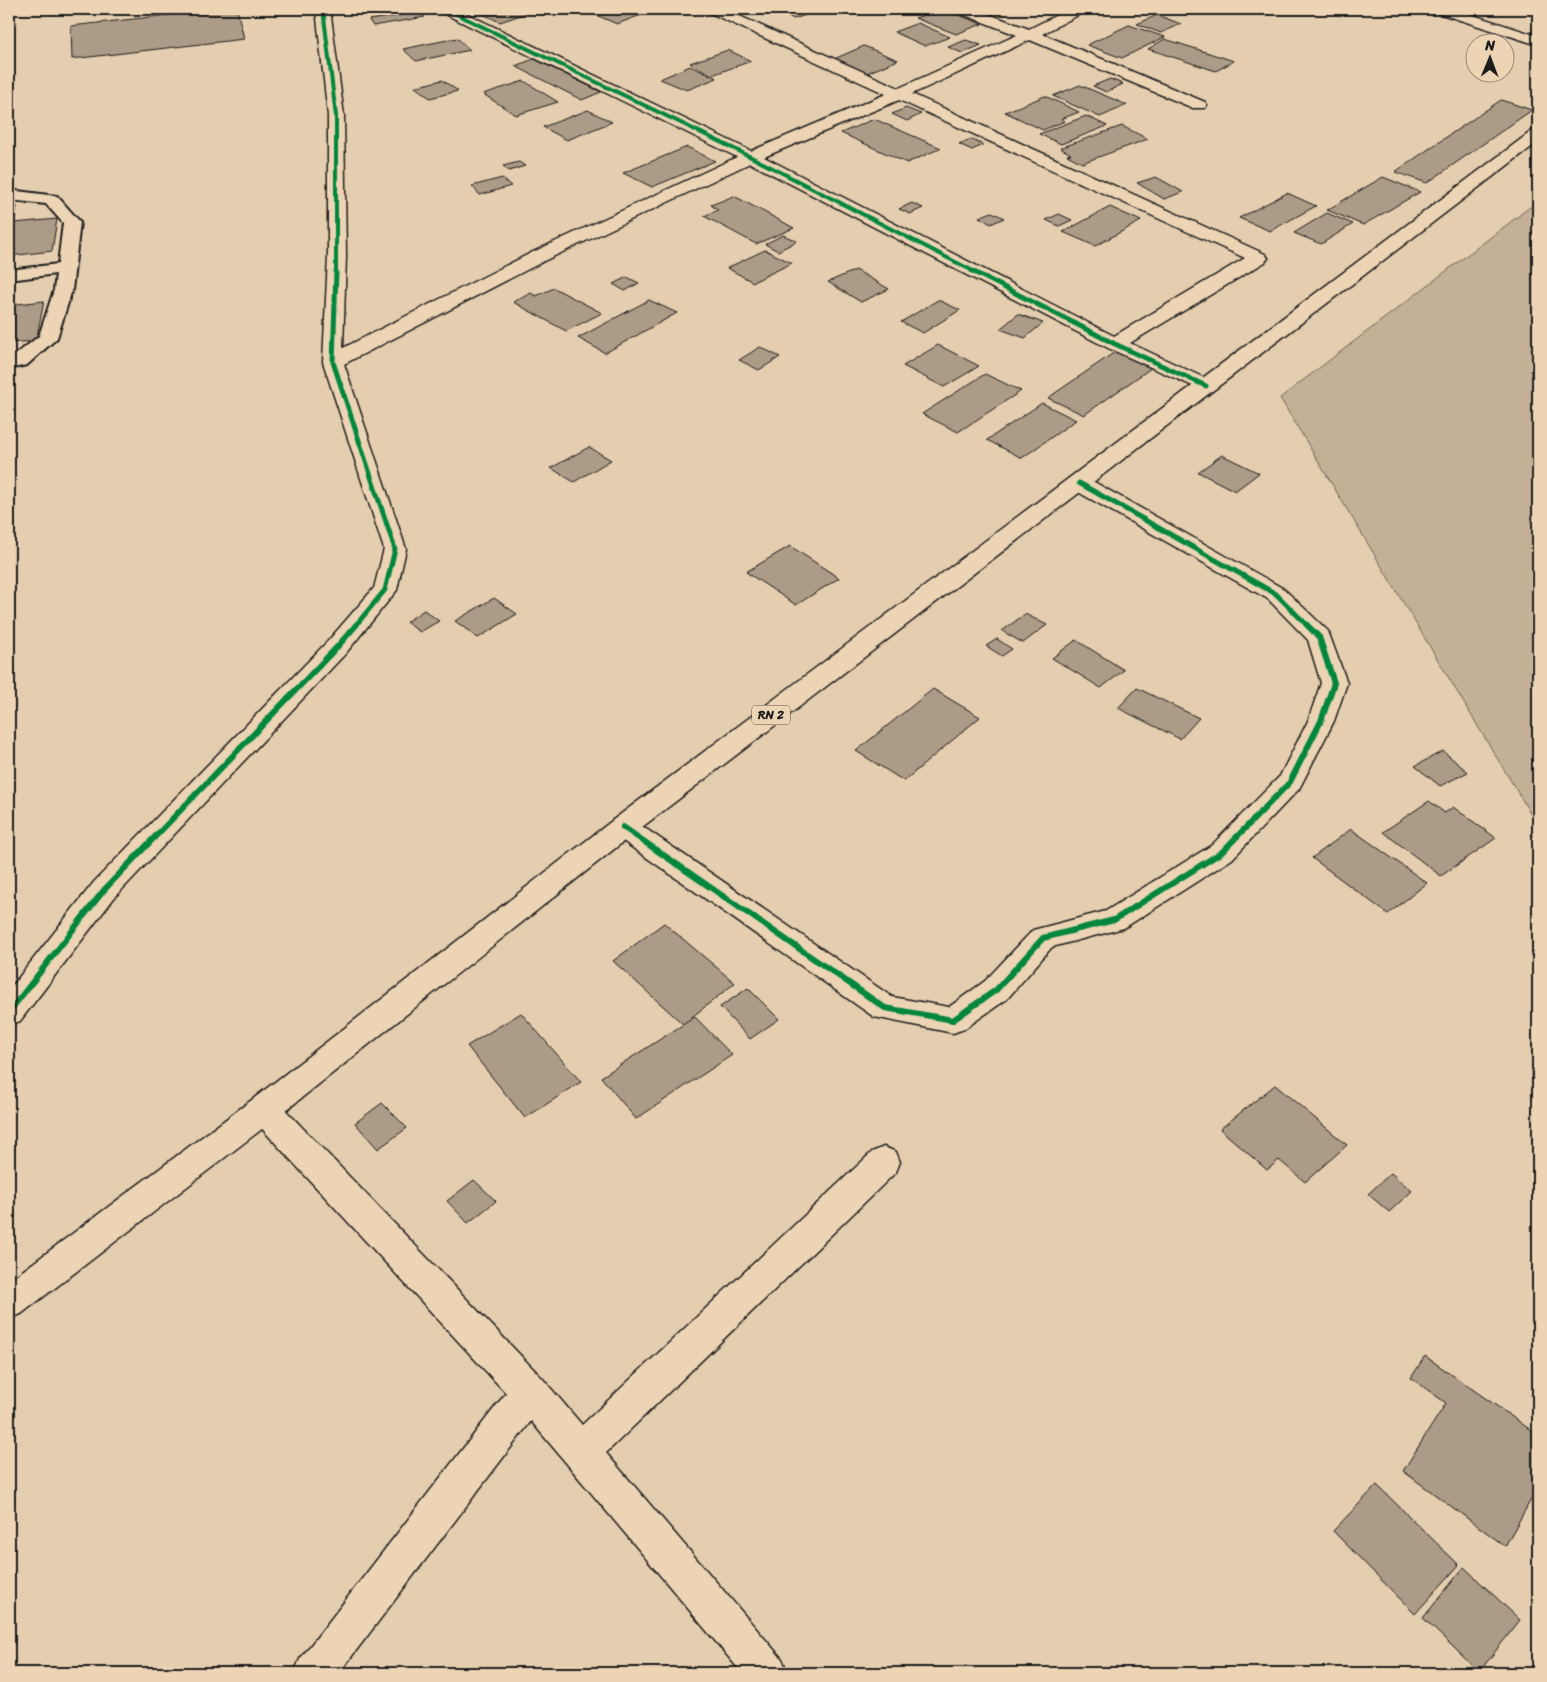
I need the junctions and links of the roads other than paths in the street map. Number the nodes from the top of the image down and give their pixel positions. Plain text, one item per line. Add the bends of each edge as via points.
1 (323, 9) edge
2 (446, 9) edge
3 (713, 9) edge
4 (962, 9) edge
5 (1079, 9) edge
6 (1440, 9) edge
7 (1031, 35) junction
8 (1538, 41) edge
9 (901, 94) junction
10 (1199, 105) dead end
11 (1538, 134) edge
12 (751, 157) junction
13 (9, 195) edge
14 (66, 268) junction
15 (9, 275) edge
16 (1115, 344) junction
17 (333, 362) junction
18 (9, 364) edge
19 (1206, 386) junction
20 (1078, 482) junction
21 (623, 827) junction
22 (9, 1012) edge
23 (264, 1109) junction
24 (884, 1162) dead end
25 (9, 1302) edge
26 (530, 1392) junction
27 (580, 1452) junction
28 (314, 1673) edge
29 (768, 1673) edge

1 - 17 main road via 336,116 337,256
2 - 12 main road
3 - 9 main road
4 - 7 main road
5 - 7 main road
6 - 8 main road
7 - 9 main road
7 - 10 main road
9 - 12 main road
9 - 16 main road via 1259,258
11 - 19 main road, RN 2
12 - 16 main road
12 - 17 main road via 474,288
13 - 14 lane via 51,200 72,222
14 - 15 lane
14 - 18 lane via 63,290 48,338 20,361
16 - 19 main road
17 - 22 main road via 395,549 386,590 337,647 104,890
19 - 20 main road, RN 2
20 - 21 main road, RN 2
20 - 21 main road via 1276,594 1319,638 1334,683 1321,722 1290,782 1222,852 1114,920 1043,938 996,990 952,1020 885,1008
21 - 23 main road, RN 2
23 - 25 main road, RN 2
23 - 26 main road
24 - 27 main road
26 - 27 main road
26 - 28 main road
27 - 29 main road

